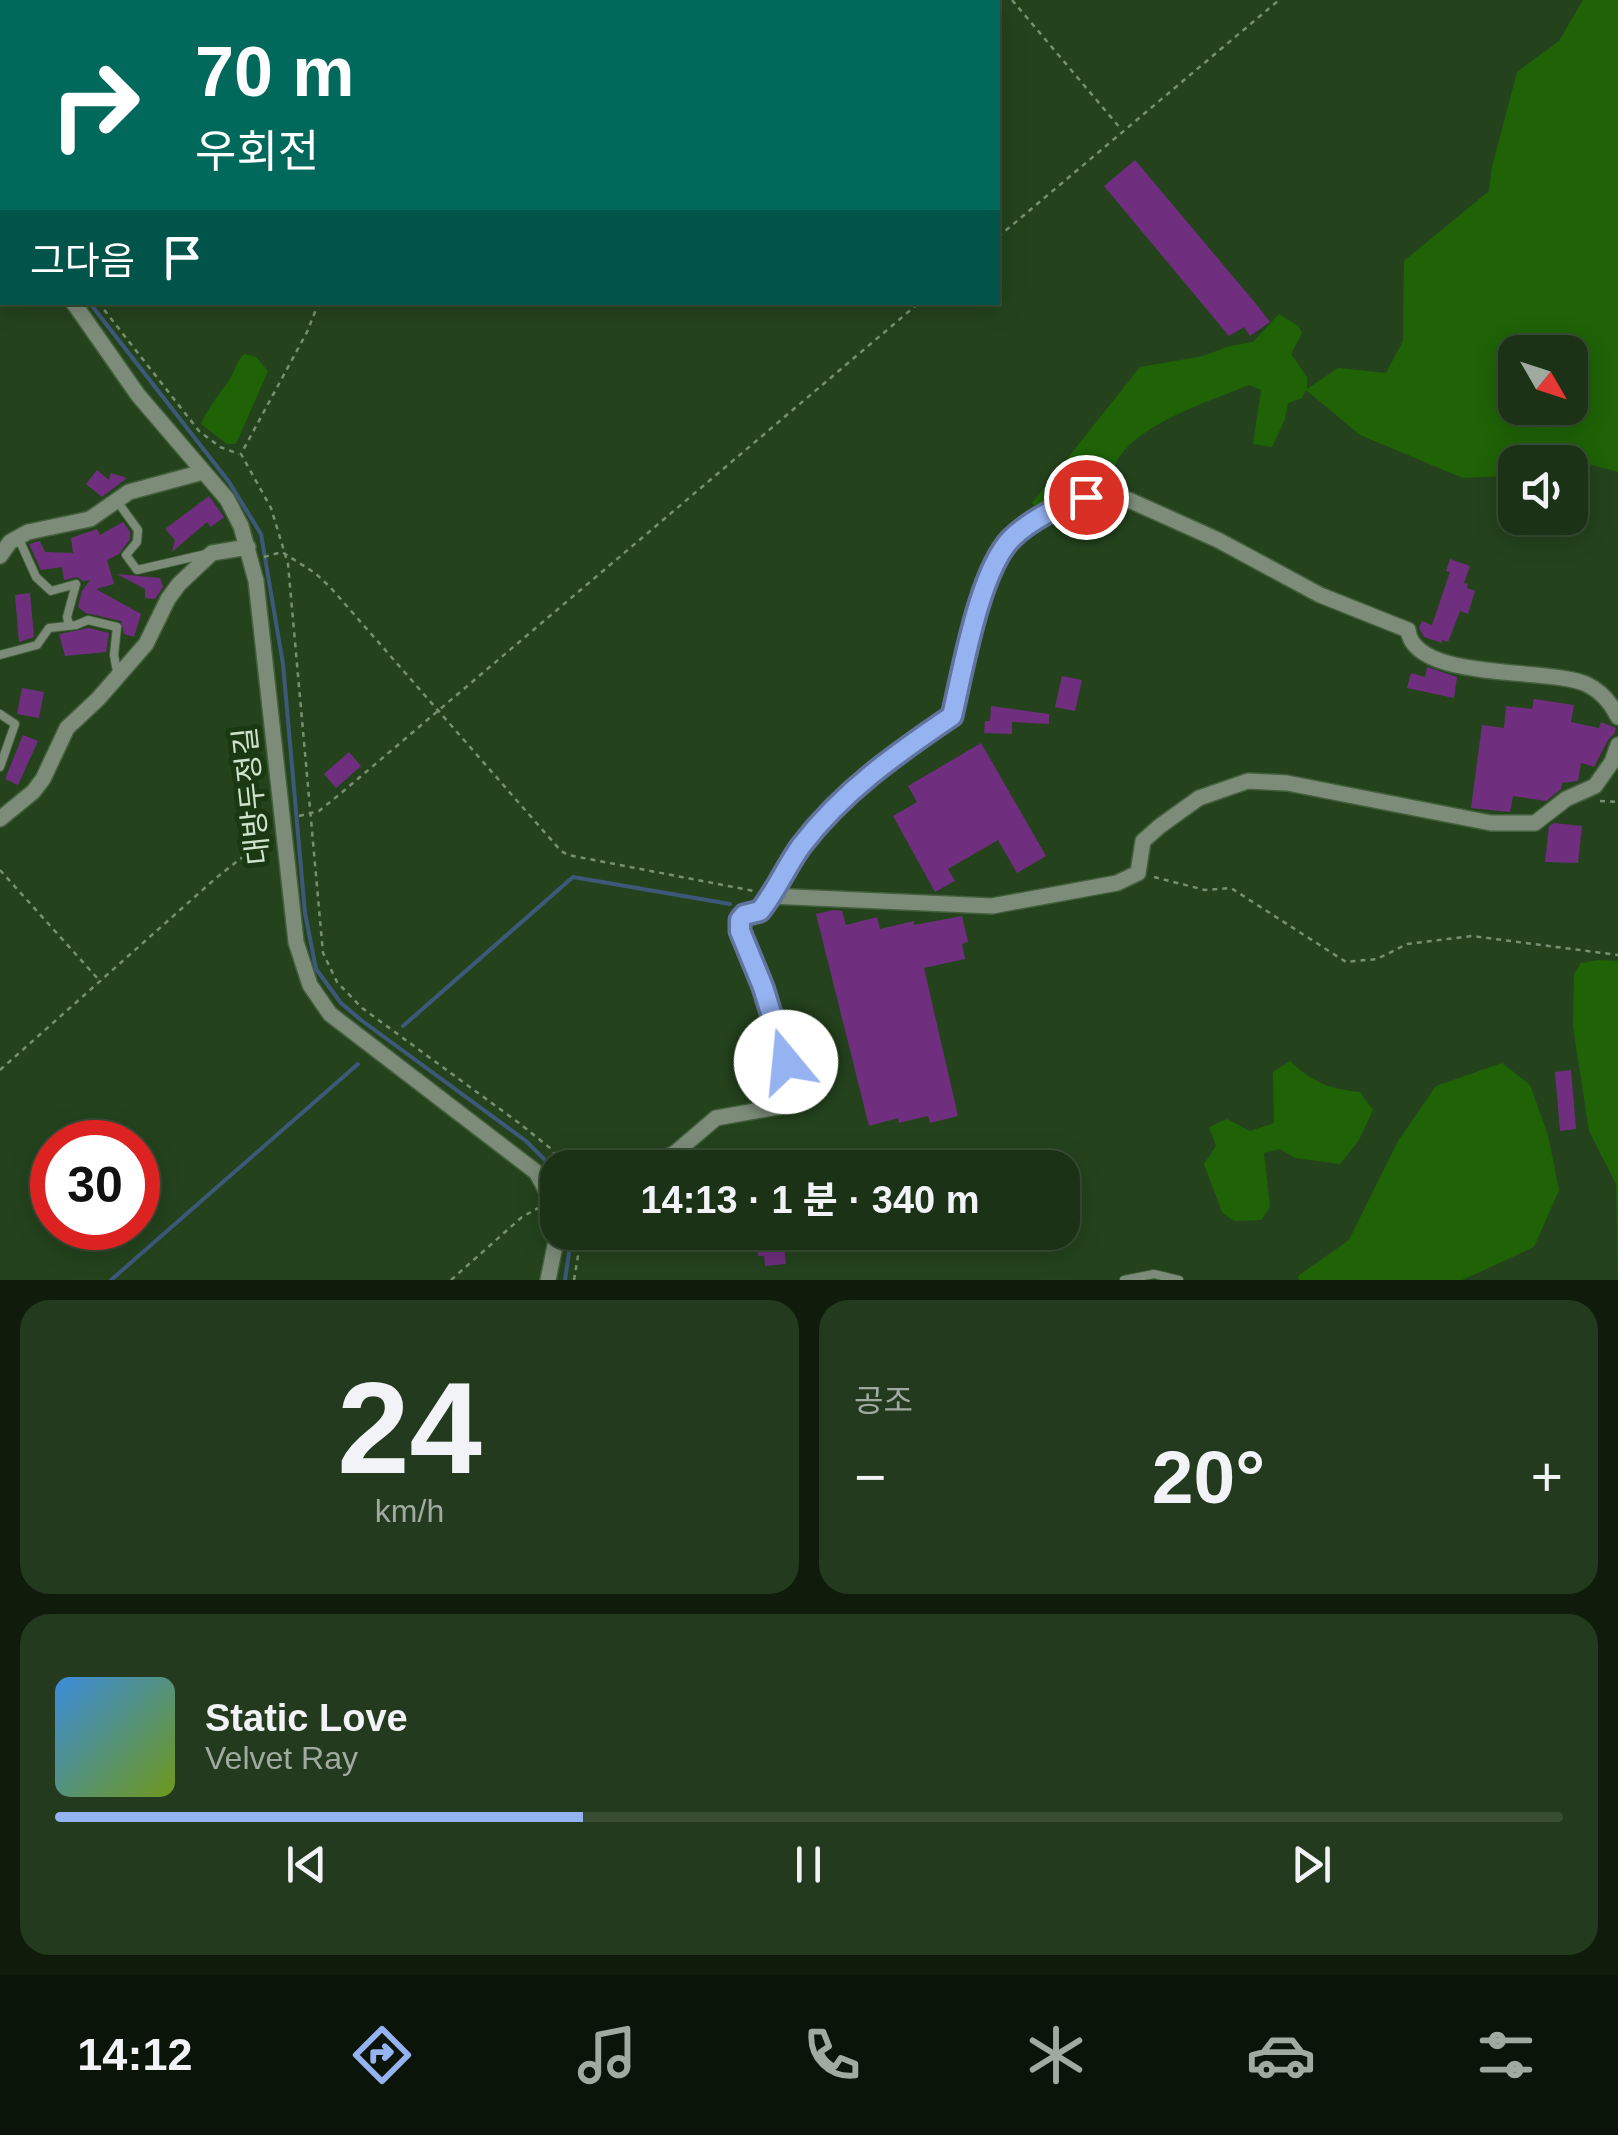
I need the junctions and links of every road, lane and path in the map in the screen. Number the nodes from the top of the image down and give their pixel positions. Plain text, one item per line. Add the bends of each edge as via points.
1 (1012, 0) edge
2 (1279, 0) edge
3 (1123, 131) junction
4 (1000, 235) edge
5 (74, 305) edge
6 (100, 305) edge
7 (318, 305) edge
8 (916, 305) edge
9 (241, 454) junction
10 (203, 472) junction
11 (118, 501) junction
12 (18, 537) junction
13 (282, 552) junction
14 (212, 553) junction
15 (252, 553) junction
16 (0, 556) edge
17 (69, 625) junction
18 (0, 654) edge
19 (118, 678) junction
20 (438, 709) junction
21 (0, 714) edge
22 (1618, 717) edge
23 (1618, 745) edge
24 (0, 767) edge
25 (308, 814) junction
26 (0, 819) edge
27 (284, 836) junction
28 (0, 870) edge
29 (1138, 873) junction
30 (770, 896) junction
31 (1618, 955) edge
32 (100, 981) junction
33 (0, 1070) edge
34 (552, 1150) edge
35 (677, 1150) edge
36 (540, 1178) edge
37 (540, 1209) edge
38 (554, 1250) edge
39 (579, 1250) edge
40 (451, 1280) edge
41 (548, 1280) edge
42 (574, 1280) edge
43 (1124, 1280) edge
44 (1178, 1280) edge

1 - 3 path
2 - 3 path
3 - 4 path
5 - 10 street, 대방두정길
6 - 9 path via 199,431
7 - 9 path
8 - 20 path
9 - 13 path via 270,508
10 - 11 street via 128,492
10 - 15 street, 대방두정길 via 227,499
11 - 12 street via 90,519
11 - 14 lane via 138,530 126,555 137,570
12 - 16 street
12 - 17 lane via 43,586 52,592 76,584
13 - 15 path
13 - 20 path via 331,588
13 - 25 path
14 - 15 street
14 - 19 street via 168,599 146,644
15 - 27 street, 대방두정길
17 - 18 lane via 49,628 37,645
17 - 19 lane via 88,620 116,627
19 - 26 street via 67,728 33,792
20 - 25 path
20 - 30 path via 568,855
21 - 24 lane via 15,724
22 - 30 street via 1587,684 1491,672 1428,655 1412,644 1408,630 1320,594 1218,540 1120,497 1086,497 1029,525 1004,548 986,584 952,716 841,801
23 - 29 street via 1595,786 1535,823 1491,824 1288,783 1248,781 1199,798 1160,826 1143,841
25 - 34 path via 323,954 338,982 362,1008
27 - 32 path via 240,859
27 - 36 street, 대방두정길 via 296,942 317,998
28 - 32 path
29 - 30 street via 992,906
29 - 31 path via 1204,890 1231,888 1346,962 1376,959 1406,944 1472,936
30 - 35 street via 739,926 800,1096 778,1107 716,1118
32 - 33 path
37 - 40 path
38 - 41 street, 대방두정길
39 - 42 path
43 - 44 lane via 1154,1274

